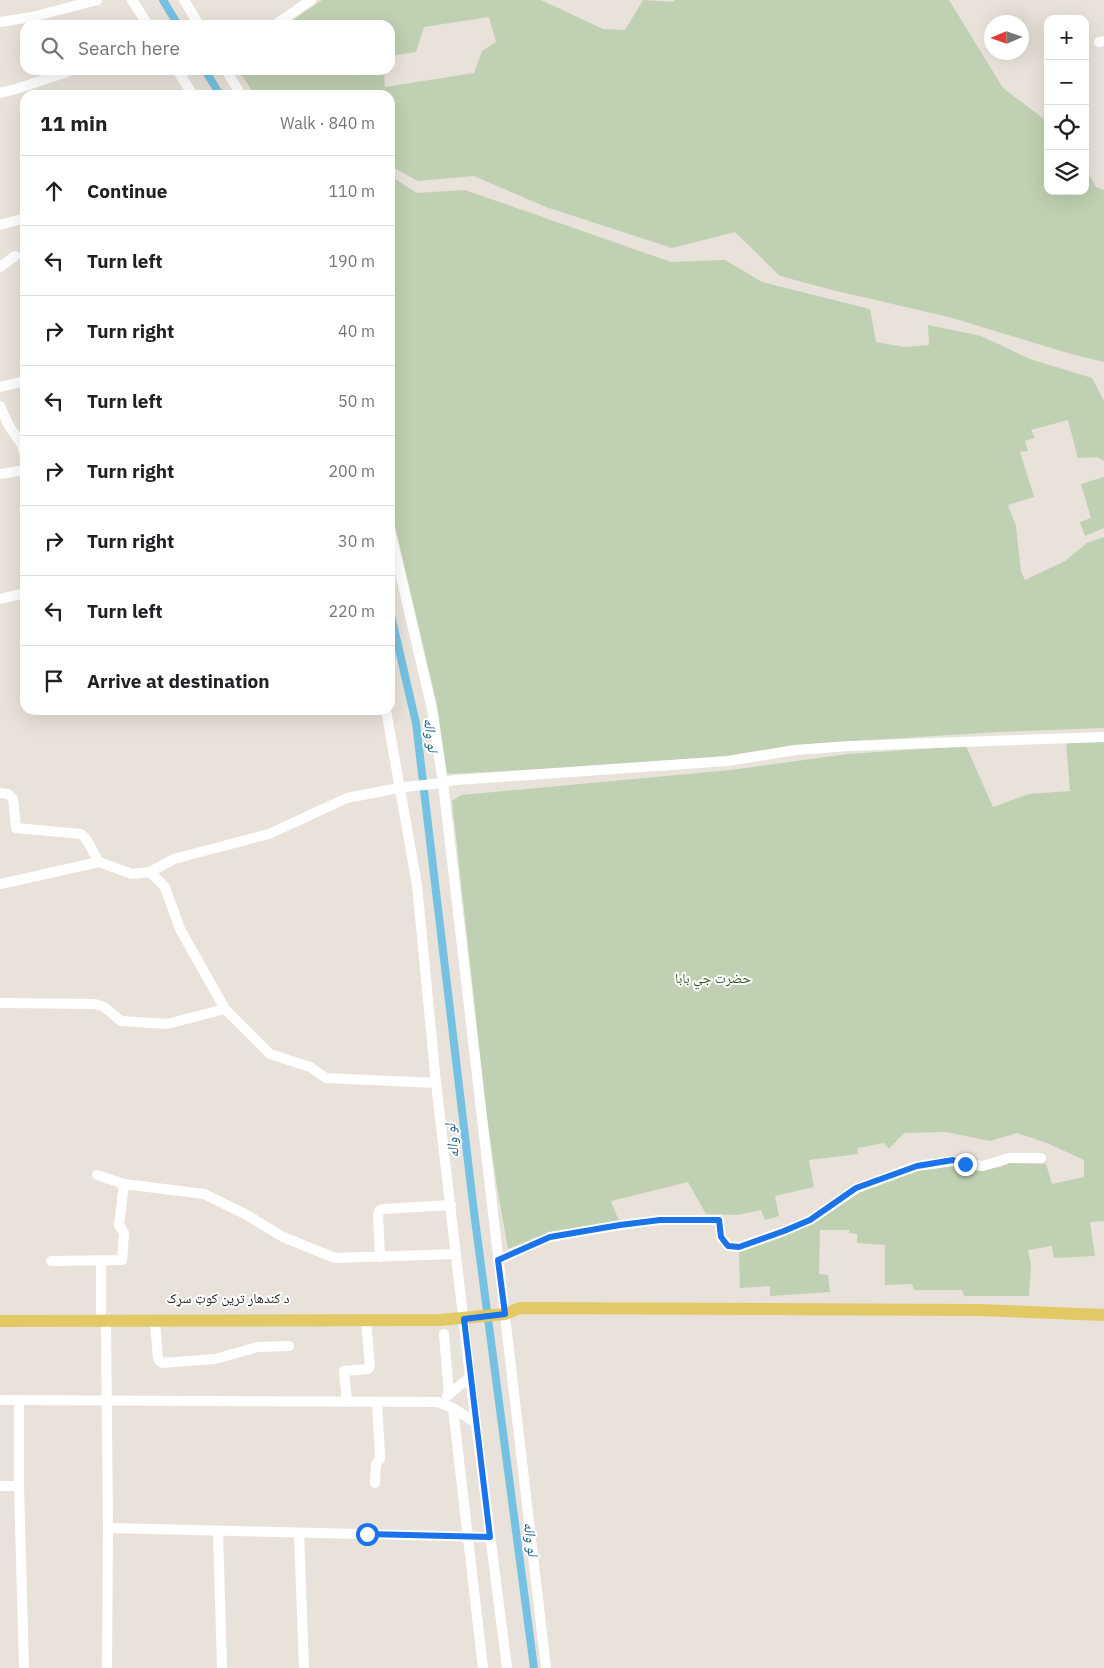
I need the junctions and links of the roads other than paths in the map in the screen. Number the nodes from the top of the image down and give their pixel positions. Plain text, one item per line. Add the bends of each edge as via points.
1 (97, 0) edge
2 (132, 0) edge
3 (184, 0) edge
4 (311, 0) edge
5 (145, 20) edge
6 (196, 20) edge
7 (282, 20) edge
8 (0, 22) edge
9 (58, 75) edge
10 (180, 75) edge
11 (229, 75) edge
12 (190, 90) edge
13 (238, 90) edge
14 (0, 93) edge
15 (20, 219) edge
16 (0, 225) edge
17 (15, 256) dead end
18 (0, 267) edge
19 (20, 382) edge
20 (0, 387) edge
21 (0, 406) edge
22 (20, 441) edge
23 (20, 471) edge
24 (0, 474) edge
25 (395, 551) edge
26 (20, 594) edge
27 (0, 598) edge
28 (387, 715) edge
29 (1104, 737) edge
30 (438, 784) junction
31 (402, 788) junction
32 (0, 793) edge
33 (99, 862) junction
34 (150, 872) junction
35 (0, 884) edge
36 (0, 1003) edge
37 (225, 1010) junction
38 (436, 1083) junction
39 (1041, 1158) dead end
40 (97, 1175) dead end
41 (124, 1184) junction
42 (451, 1205) junction
43 (456, 1254) junction
44 (380, 1257) junction
45 (101, 1260) junction
46 (498, 1260) junction
47 (51, 1261) dead end
48 (0, 1313) edge
49 (500, 1314) junction
50 (103, 1317) junction
51 (464, 1318) junction
52 (1101, 1319) edge
53 (155, 1320) junction
54 (366, 1320) junction
55 (0, 1321) edge
56 (444, 1334) dead end
57 (289, 1346) dead end
58 (470, 1377) junction
59 (449, 1395) junction
60 (0, 1400) edge
61 (19, 1400) junction
62 (106, 1400) junction
63 (347, 1402) junction
64 (377, 1402) junction
65 (438, 1402) junction
66 (452, 1408) junction
67 (476, 1423) junction
68 (375, 1483) dead end
69 (0, 1486) edge
70 (19, 1486) junction
71 (108, 1528) junction
72 (218, 1531) junction
73 (299, 1532) junction
74 (467, 1536) junction
75 (490, 1537) junction
76 (24, 1668) edge
77 (107, 1668) edge
78 (222, 1668) edge
79 (304, 1668) edge
80 (483, 1668) edge
81 (507, 1668) edge
82 (546, 1668) edge

1 - 8 street
2 - 5 street
3 - 6 street
4 - 7 street
9 - 14 street
10 - 12 street
11 - 13 street
15 - 16 street
17 - 18 street
19 - 20 street
21 - 22 street
23 - 24 street
25 - 30 street via 432,709
26 - 27 street
28 - 31 street
29 - 30 street via 849,746 796,750 728,761 456,780
30 - 31 street
30 - 46 street
31 - 34 street via 346,798 269,834 174,859
31 - 38 street via 417,885
32 - 33 street via 13,799 16,828 81,834
33 - 34 street via 132,874
33 - 35 street
34 - 37 street via 165,887 180,928
36 - 37 street via 95,1004 121,1021 167,1024
37 - 38 street via 270,1054 310,1067 326,1078
38 - 42 street
39 - 46 street via 1010,1158 983,1166 953,1160 917,1166 856,1188 810,1220 739,1247 728,1246 721,1237 719,1220 660,1220 550,1237
40 - 41 street
41 - 44 street via 204,1194 246,1214 283,1237 335,1258
41 - 45 street via 119,1225 124,1233 122,1260
42 - 43 street
42 - 44 street via 379,1211
43 - 44 street
43 - 51 street
45 - 47 street
45 - 50 street
46 - 49 street
48 - 50 main road, د کندهار ترين کوټ سړک
49 - 51 main road
49 - 52 main road via 520,1308 700,1312 978,1310
49 - 82 street
50 - 51 main road, د کندهار ترين کوټ سړک via 442,1313
50 - 53 main road, د کندهار ترين کوټ سړک
50 - 55 main road, د کندهار ترين کوټ سړک
50 - 62 street
51 - 54 main road, د کندهار ترين کوټ سړک
51 - 58 street
53 - 54 main road, د کندهار ترين کوټ سړک
53 - 57 street via 158,1359 162,1363 216,1358 258,1347
54 - 63 street via 370,1367 344,1371
56 - 59 street
58 - 59 street
58 - 67 street
59 - 65 street
60 - 61 street
61 - 62 street
61 - 70 street
62 - 63 street
62 - 71 street
63 - 64 street
64 - 65 street
64 - 68 street via 380,1458 376,1464
65 - 66 street
66 - 67 street
66 - 74 street
67 - 75 street
69 - 70 street
70 - 76 street
71 - 72 street
71 - 77 street
72 - 73 street
72 - 78 street
73 - 74 street
73 - 79 street
74 - 75 street
74 - 80 street
75 - 81 street

